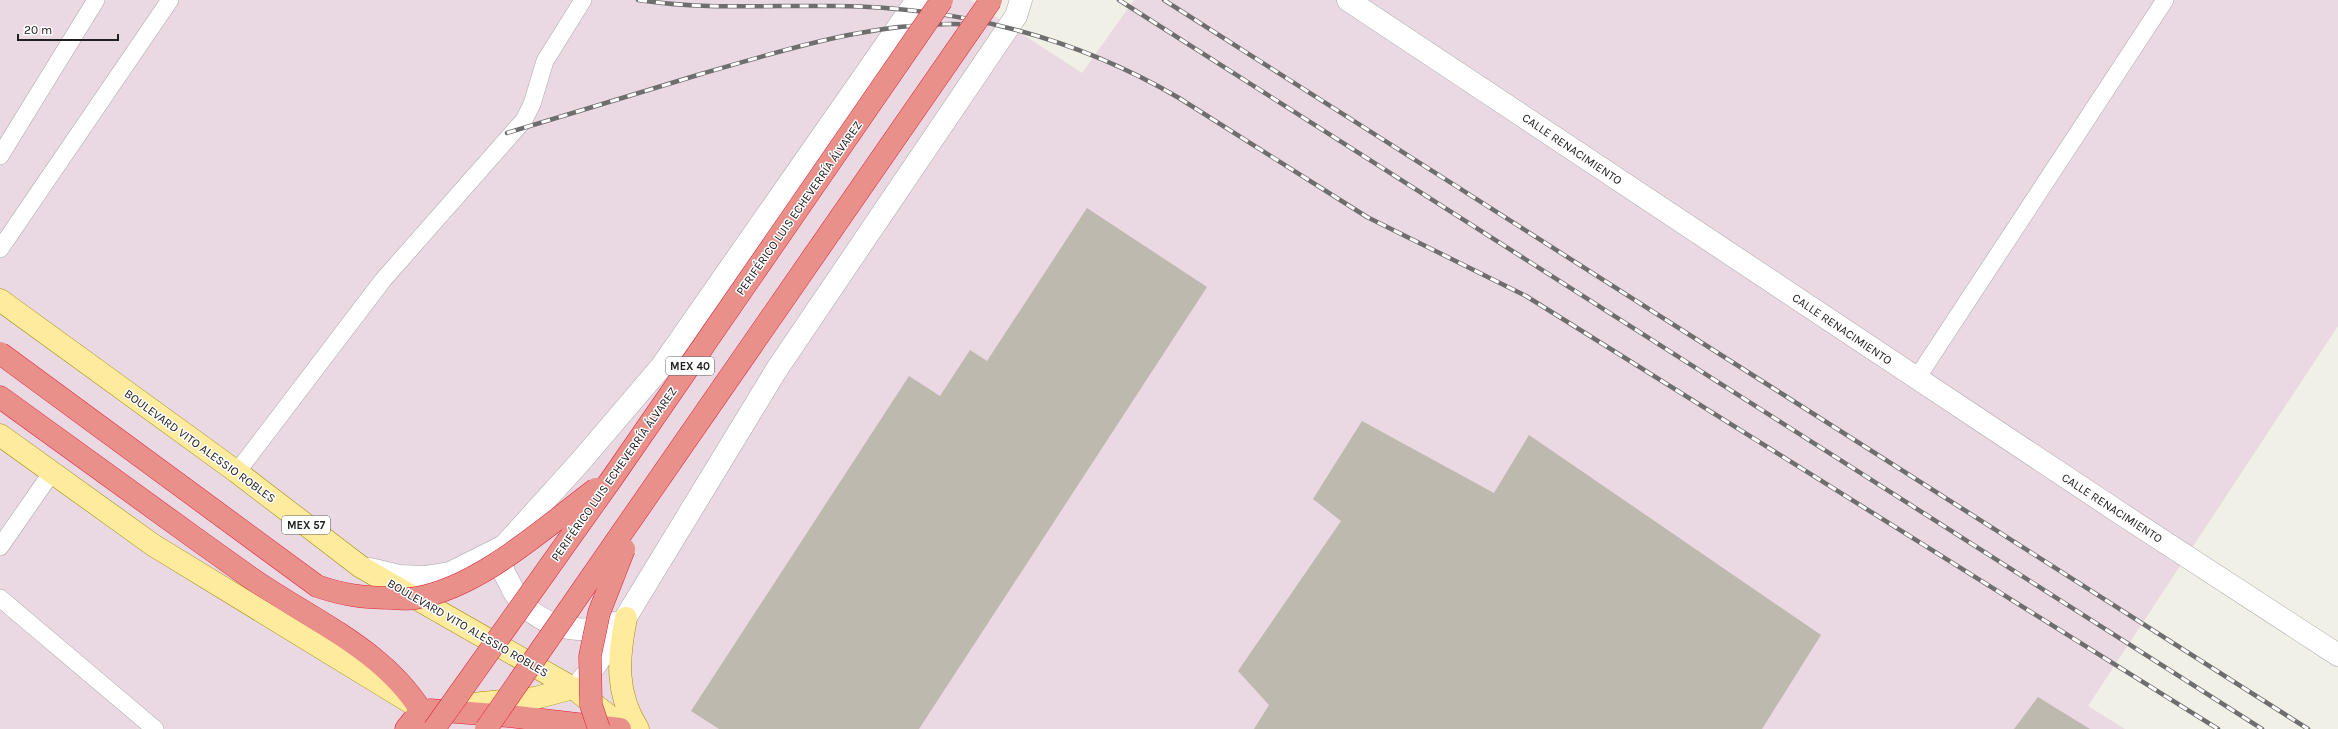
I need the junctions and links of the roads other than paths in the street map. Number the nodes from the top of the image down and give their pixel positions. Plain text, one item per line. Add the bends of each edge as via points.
1 (96, 0) edge
2 (170, 0) edge
3 (582, 0) edge
4 (917, 0) edge
5 (942, 0) edge
6 (991, 0) edge
7 (1021, 0) edge
8 (1348, 0) edge
9 (2165, 0) edge
10 (0, 156) edge
11 (0, 249) edge
12 (0, 300) edge
13 (0, 353) edge
14 (1917, 378) junction
15 (0, 397) edge
16 (0, 435) edge
17 (52, 472) junction
18 (237, 472) junction
19 (613, 477) junction
20 (644, 503) junction
21 (504, 546) junction
22 (0, 547) edge
23 (361, 567) junction
24 (0, 598) edge
25 (626, 618) junction
26 (2338, 655) edge
27 (573, 688) junction
28 (422, 709) junction
29 (155, 729) edge
30 (406, 729) edge
31 (432, 729) edge
32 (446, 729) edge
33 (486, 729) edge
34 (599, 729) edge
35 (620, 729) edge
36 (626, 729) edge
37 (638, 729) edge

1 - 10 lane
2 - 11 lane
3 - 18 lane via 545,61 532,104 524,120 383,280
4 - 21 street via 661,367
5 - 19 highway, PERIFÉRICO LUIS ECHEVERRÍA ÁLVAREZ / MEX 40, bridge
6 - 20 highway, MEX 40, bridge
7 - 25 street via 1016,16 777,369
8 - 14 street, CALLE RENACIMIENTO
9 - 14 lane
12 - 18 main road, BOULEVARD VITO ALESSIO ROBLES / MEX 57
13 - 19 highway, bridge via 317,586 341,595 360,598 415,598 447,590 476,576
14 - 26 street, CALLE RENACIMIENTO
15 - 28 highway via 250,578 360,648 392,673
16 - 17 main road
17 - 22 lane
17 - 28 main road via 153,545
18 - 23 main road, BOULEVARD VITO ALESSIO ROBLES / MEX 57
19 - 31 highway, PERIFÉRICO LUIS ECHEVERRÍA ÁLVAREZ / MEX 40, bridge
20 - 33 highway, MEX 40, bridge
20 - 34 highway, bridge via 599,613 590,656 591,705
21 - 23 street via 450,573 425,577 399,576
21 - 25 street via 503,568 513,592 530,611 552,625 577,630 602,628
23 - 27 main road, BOULEVARD VITO ALESSIO ROBLES / MEX 57
24 - 29 lane
25 - 27 street via 595,666
25 - 37 main road via 619,652 619,671 629,712
27 - 28 main road via 535,698
27 - 36 main road, BOULEVARD VITO ALESSIO ROBLES / MEX 57
28 - 30 highway
28 - 31 highway
28 - 32 main road
28 - 35 highway

